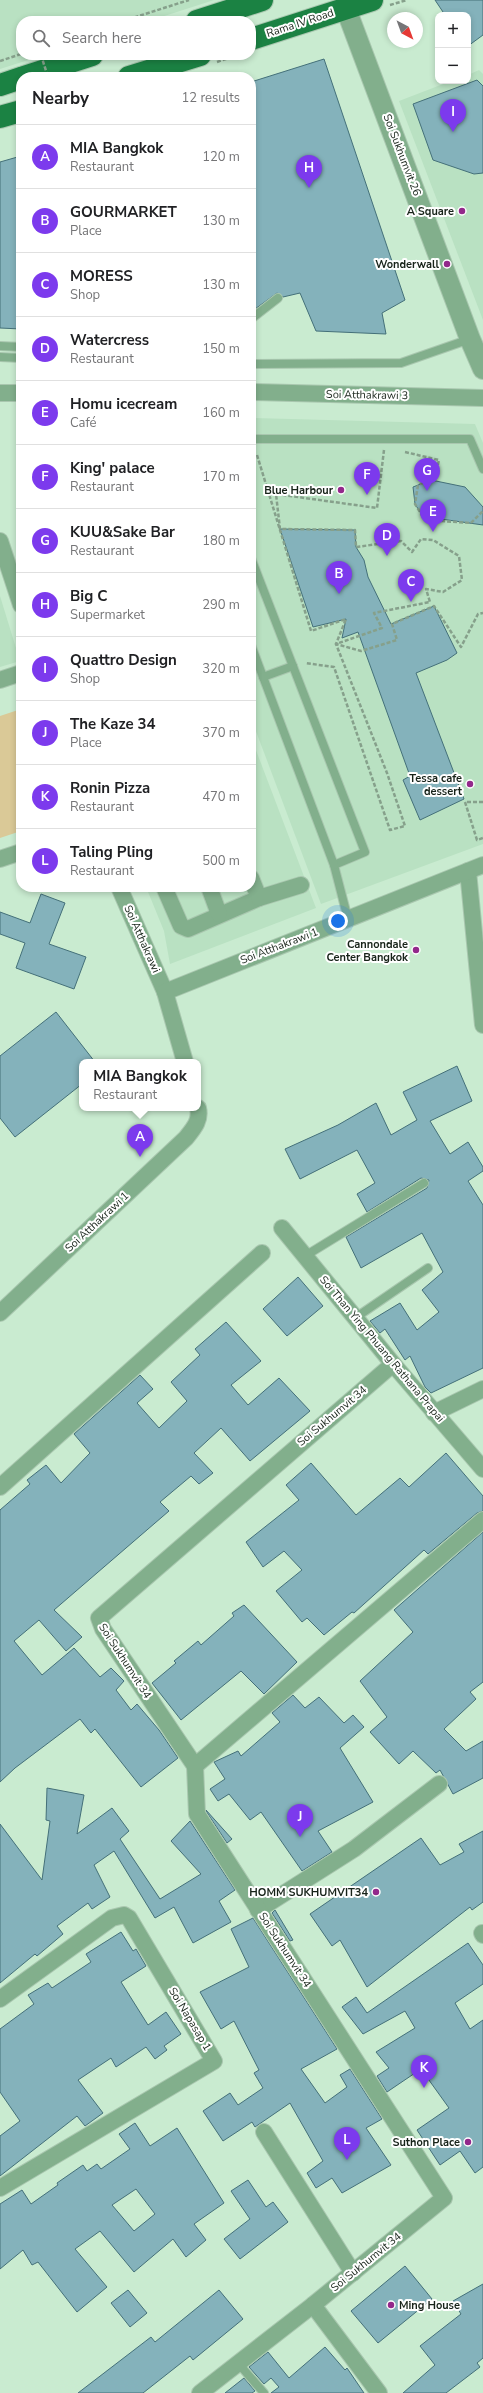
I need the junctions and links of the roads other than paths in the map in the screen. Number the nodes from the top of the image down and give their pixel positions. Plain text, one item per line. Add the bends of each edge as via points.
1 (262, 0) edge
2 (372, 0) edge
3 (346, 8) junction
4 (212, 16) edge
5 (256, 37) edge
6 (76, 60) edge
7 (184, 60) edge
8 (38, 72) edge
9 (145, 72) edge
10 (16, 79) edge
11 (0, 85) edge
12 (16, 112) edge
13 (0, 117) edge
14 (278, 298) dead end
15 (256, 315) edge
16 (470, 339) junction
17 (0, 346) edge
18 (16, 346) edge
19 (0, 357) edge
20 (16, 358) edge
21 (256, 364) edge
22 (483, 369) edge
23 (256, 392) edge
24 (0, 393) edge
25 (16, 393) edge
26 (483, 398) edge
27 (256, 439) edge
28 (483, 469) edge
29 (0, 541) edge
30 (256, 571) edge
31 (16, 590) edge
32 (256, 658) edge
33 (293, 666) junction
34 (16, 675) edge
35 (263, 677) junction
36 (0, 680) edge
37 (16, 853) edge
38 (0, 858) edge
39 (334, 865) junction
40 (476, 868) edge
41 (301, 885) dead end
42 (256, 890) edge
43 (121, 892) edge
44 (166, 892) edge
45 (211, 892) edge
46 (259, 898) junction
47 (219, 914) junction
48 (348, 919) junction
49 (165, 992) junction
50 (483, 1025) edge
51 (184, 1059) edge
52 (198, 1111) edge
53 (424, 1183) dead end
54 (282, 1228) dead end
55 (262, 1253) dead end
56 (305, 1256) junction
57 (428, 1268) dead end
58 (0, 1313) edge
59 (355, 1318) junction
60 (393, 1364) junction
61 (483, 1389) edge
62 (434, 1413) junction
63 (483, 1469) edge
64 (0, 1487) edge
65 (483, 1520) edge
66 (195, 1766) junction
67 (439, 1784) dead end
68 (258, 1910) junction
69 (0, 1998) edge
70 (264, 2132) dead end
71 (0, 2188) edge
72 (353, 2273) junction
73 (313, 2305) junction
74 (238, 2364) junction
75 (200, 2393) edge
76 (264, 2393) edge
77 (379, 2393) edge

1 - 4 main road
2 - 3 main road, Rama IV Road
3 - 5 main road, Rama IV Road
3 - 16 street, Soi Sukhumvit 26
6 - 8 main road
7 - 9 main road
10 - 11 main road
12 - 13 main road
14 - 15 lane
16 - 21 lane via 401,363
16 - 22 street, Soi Sukhumvit 26
17 - 18 lane
19 - 20 lane
23 - 26 street, Soi Atthakrawi 3
24 - 25 street
27 - 28 lane via 470,439
29 - 31 street
30 - 33 lane
32 - 35 lane
33 - 35 lane
33 - 39 lane via 365,852
34 - 36 street
35 - 39 lane
37 - 38 street
39 - 48 lane
40 - 48 street, Soi Atthakrawi 1
40 - 50 street
41 - 46 street
42 - 46 street
43 - 49 street, Soi Atthakrawi
44 - 47 street via 181,926 185,929
45 - 47 street
46 - 47 street
48 - 49 street, Soi Atthakrawi 1
49 - 51 street
52 - 58 street, Soi Atthakrawi 1 via 196,1125 186,1138
53 - 56 lane
54 - 56 street, Soi Than Ying Phuang Rathana Prapai
55 - 64 street
56 - 59 street, Soi Than Ying Phuang Rathana Prapai
57 - 59 lane
59 - 60 street, Soi Than Ying Phuang Rathana Prapai
60 - 62 street, Soi Than Ying Phuang Rathana Prapai
60 - 66 street, Soi Sukhumvit 34 via 99,1618 103,1629
61 - 62 street
62 - 63 street, Soi Than Ying Phuang Rathana Prapai
65 - 66 street
66 - 68 street, Soi Sukhumvit 34 via 197,1814
67 - 68 street via 354,1849
68 - 72 street, Soi Sukhumvit 34 via 443,2194 442,2202
69 - 71 street, Soi Napasap 1 via 112,1918 124,1915 129,1918 214,2061
70 - 72 street
72 - 73 street, Soi Sukhumvit 34
73 - 74 street, Soi Sukhumvit 34
73 - 77 street
74 - 75 street, Soi Sukhumvit 34
74 - 76 lane

